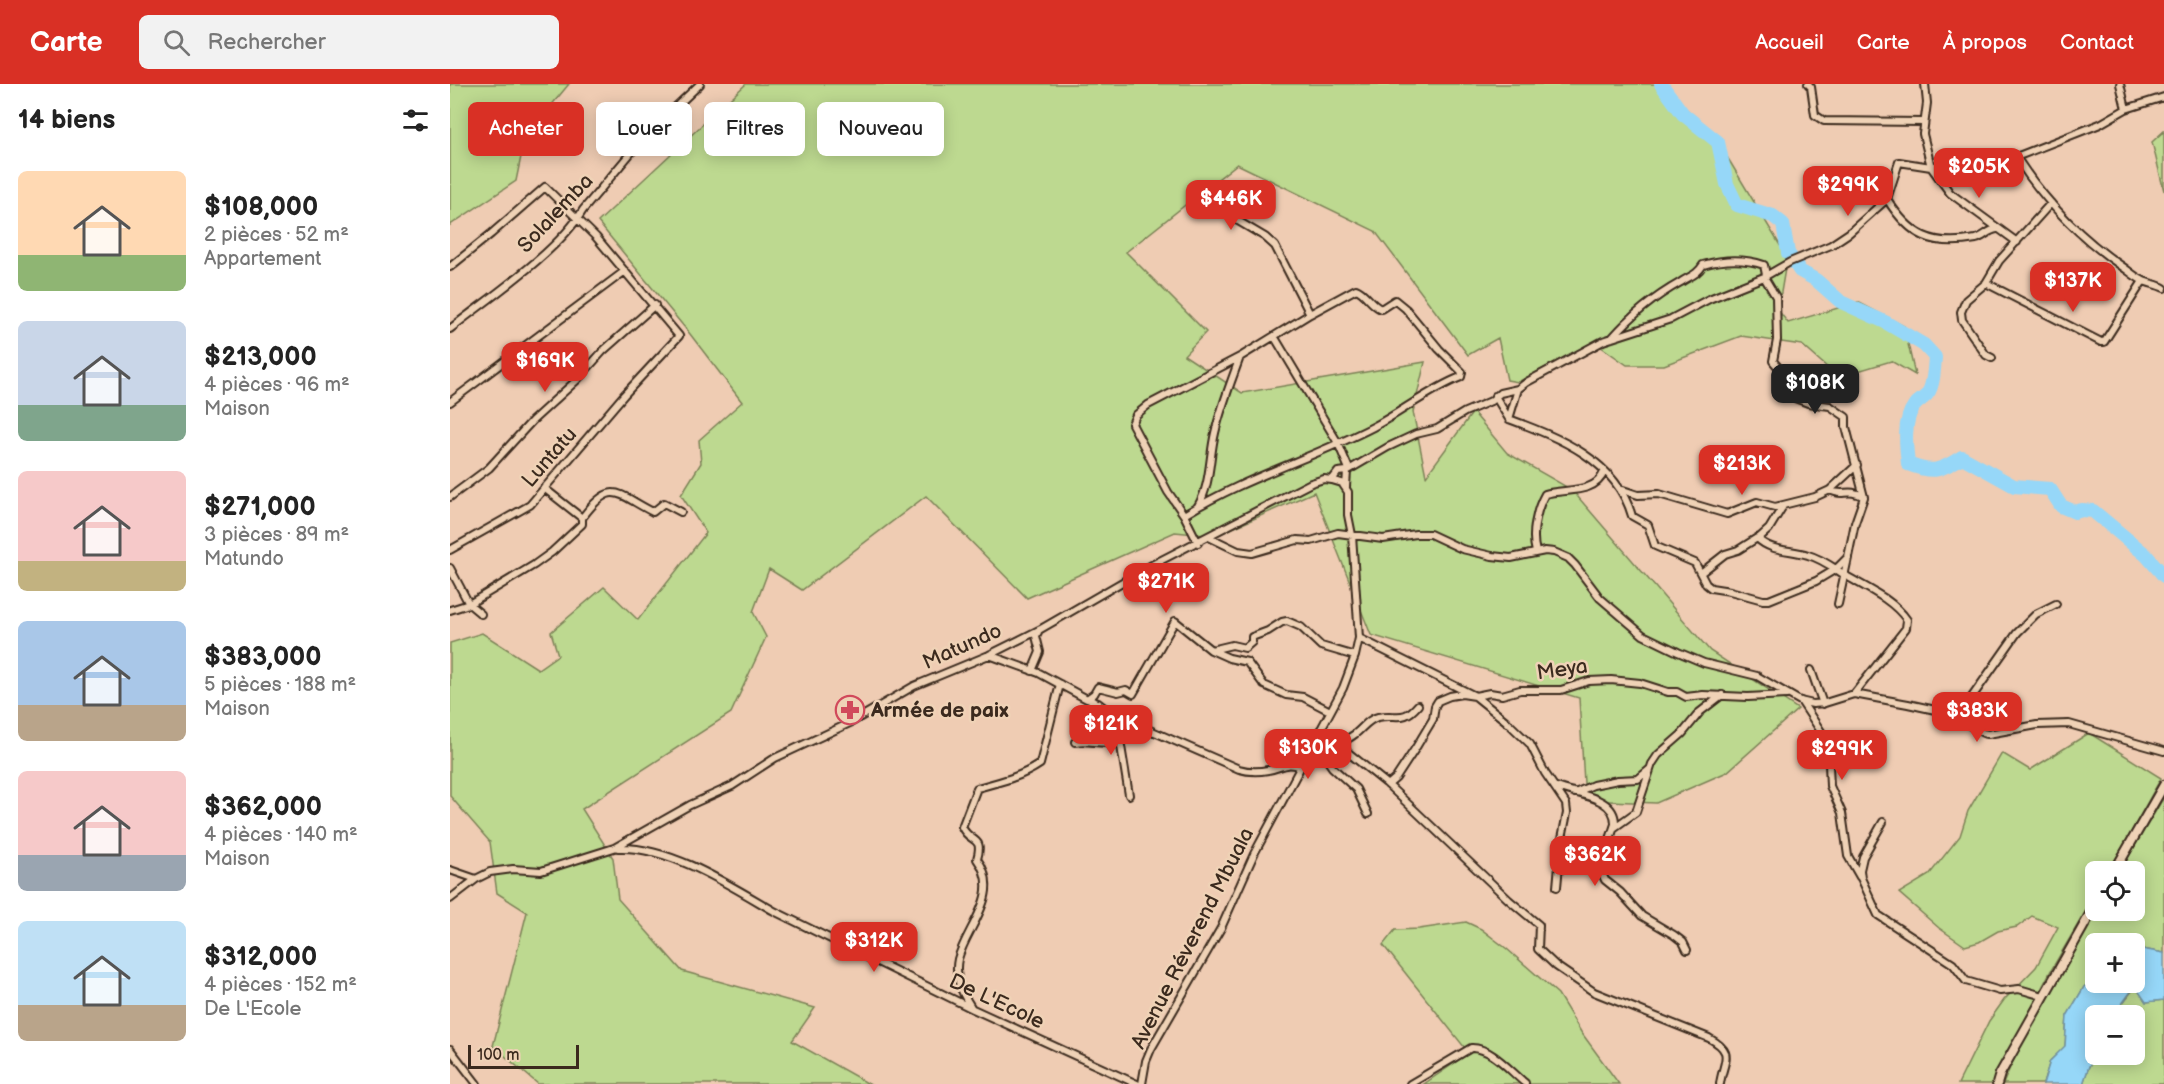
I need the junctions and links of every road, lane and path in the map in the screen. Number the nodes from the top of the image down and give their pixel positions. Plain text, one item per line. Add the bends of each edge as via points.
1 (700, 84) edge
2 (1808, 84) edge
3 (1925, 84) edge
4 (2120, 84) edge
5 (2164, 97) edge
6 (2126, 109) junction
7 (1924, 123) junction
8 (2016, 157) junction
9 (1931, 167) junction
10 (1887, 199) junction
11 (1245, 201) dead end
12 (2051, 203) junction
13 (578, 218) junction
14 (1997, 229) junction
15 (2017, 242) junction
16 (450, 267) edge
17 (625, 271) junction
18 (1765, 276) junction
19 (2143, 281) junction
20 (1986, 283) junction
21 (2164, 288) edge
22 (654, 305) junction
23 (1310, 314) junction
24 (450, 329) edge
25 (1274, 336) junction
26 (1611, 339) junction
27 (1240, 357) junction
28 (1992, 358) dead end
29 (1518, 389) junction
30 (1495, 396) junction
31 (450, 402) edge
32 (1509, 419) junction
33 (1338, 443) junction
34 (1857, 465) junction
35 (1348, 470) junction
36 (1604, 472) junction
37 (1332, 480) junction
38 (1346, 487) junction
39 (544, 488) junction
40 (1623, 490) junction
41 (1830, 490) junction
42 (450, 497) edge
43 (1864, 497) junction
44 (1783, 505) junction
45 (1197, 507) junction
46 (681, 512) dead end
47 (1184, 515) junction
48 (582, 518) junction
49 (1352, 535) junction
50 (1209, 537) junction
51 (1759, 538) junction
52 (1198, 543) junction
53 (450, 550) edge
54 (1536, 552) junction
55 (1848, 557) junction
56 (450, 568) edge
57 (1836, 569) junction
58 (1702, 572) junction
59 (1845, 574) junction
60 (469, 604) junction
61 (1838, 604) dead end
62 (2056, 604) dead end
63 (450, 610) edge
64 (481, 614) dead end
65 (1039, 630) junction
66 (1359, 638) junction
67 (1211, 650) junction
68 (989, 655) junction
69 (1355, 656) junction
70 (1811, 670) dead end
71 (1032, 671) junction
72 (1060, 684) junction
73 (1854, 694) junction
74 (1723, 695) junction
75 (1475, 696) junction
76 (1789, 696) junction
77 (1087, 699) junction
78 (1800, 701) junction
79 (1823, 704) junction
80 (1418, 705) dead end
81 (1330, 711) junction
82 (1111, 713) junction
83 (1960, 720) junction
84 (1320, 730) junction
85 (1151, 732) junction
86 (1120, 740) junction
87 (1074, 742) dead end
88 (1338, 743) junction
89 (1310, 749) junction
90 (2164, 751) edge
91 (1301, 767) junction
92 (1651, 768) junction
93 (1388, 785) junction
94 (2164, 785) edge
95 (1554, 786) junction
96 (1575, 793) junction
97 (1128, 795) dead end
98 (1368, 814) dead end
99 (1883, 822) dead end
100 (1614, 828) junction
101 (614, 848) junction
102 (2120, 861) edge
103 (450, 870) edge
104 (1861, 878) junction
105 (476, 879) junction
106 (1557, 887) dead end
107 (450, 899) edge
108 (2086, 921) edge
109 (1688, 950) dead end
110 (2043, 996) junction
111 (973, 1009) junction
112 (450, 1049) edge
113 (1525, 1083) edge
114 (477, 1084) edge
115 (1137, 1084) edge
116 (1142, 1084) edge
117 (1410, 1084) edge
118 (1720, 1084) edge
119 (1996, 1084) edge

1 - 13 street, Solalemba via 645,136
2 - 7 street via 1815,115 1824,121
3 - 7 street
4 - 6 street
5 - 6 street
6 - 8 street via 2100,124
7 - 9 street via 1924,143
8 - 9 street via 1971,157
8 - 12 street
9 - 10 street via 1899,162
9 - 14 street via 1950,192
10 - 14 street via 1910,229 1924,237 1943,241 1978,239
10 - 18 street via 1840,239
11 - 23 street via 1234,209 1232,216 1275,246
12 - 15 street
12 - 19 street via 2090,244
13 - 16 street via 545,187
13 - 17 street
13 - 24 street, Solalemba via 547,252
14 - 15 street
15 - 20 street
17 - 22 street
17 - 31 street
18 - 26 street via 1671,319
18 - 26 street via 1764,265 1756,262 1732,260 1703,266 1652,301
18 - 34 street via 1776,297 1773,361 1789,380 1795,398 1830,406 1846,417
19 - 20 street via 2104,342
19 - 21 street
20 - 28 street via 1966,300 1961,312 1964,325
22 - 39 street, Luntatu via 679,336
22 - 42 street via 603,351 489,468
23 - 25 street
23 - 33 street via 1356,289 1381,309 1395,300 1463,375
25 - 27 street
25 - 33 street
26 - 29 street, Matundo
27 - 45 street via 1219,416 1208,481
27 - 47 street via 1148,405 1132,423
29 - 30 street, Matundo
29 - 32 street
30 - 32 street
30 - 35 street, Matundo via 1437,429 1416,434
32 - 36 street via 1572,446 1597,462
33 - 35 street
33 - 45 street
34 - 41 street
34 - 43 street
35 - 37 street, Matundo via 1338,472
35 - 38 street, Avenue Réverend Mbuala
36 - 40 street
36 - 54 street via 1589,487 1545,494 1533,535
37 - 38 street
37 - 50 street, Matundo via 1311,483
38 - 49 street, Avenue Réverend Mbuala
39 - 48 street
39 - 53 street, Luntatu via 530,505
40 - 44 street via 1638,495 1659,494 1721,514 1732,514 1757,502
40 - 58 street via 1632,516 1648,525 1654,546 1695,563
41 - 43 street via 1838,494 1855,492
41 - 44 street
43 - 55 street
44 - 51 street
45 - 47 street
46 - 48 street via 663,504 653,512 625,495 614,493 599,497
47 - 52 street
48 - 60 street via 582,524 552,552
49 - 50 street via 1332,533 1252,553 1238,551
49 - 54 street via 1383,539 1430,534 1462,549 1511,558
49 - 66 street, Avenue Réverend Mbuala
50 - 52 street, Matundo
51 - 57 street via 1767,546 1808,555
51 - 58 street via 1725,554
52 - 65 street, Matundo
54 - 76 street via 1554,552 1568,558 1607,605 1654,641 1704,663 1757,676
55 - 57 street
55 - 59 street
56 - 60 street
57 - 58 street via 1769,600 1714,590 1706,585
57 - 59 street
59 - 61 street
59 - 73 street via 1893,605 1907,621 1906,628
60 - 63 street
60 - 64 street
62 - 83 street via 2036,614 2017,633
65 - 68 street, Matundo
65 - 71 street via 1036,636 1040,652
66 - 69 street, Avenue Réverend Mbuala
66 - 75 street
67 - 69 street via 1232,645 1245,648 1252,637 1287,621 1301,627 1321,645
67 - 77 street via 1175,621 1133,694 1098,687
67 - 81 street via 1247,662 1262,684 1286,695 1303,697
68 - 71 street
68 - 101 street, Matundo via 914,686
69 - 81 street, Avenue Réverend Mbuala
70 - 79 street
71 - 72 street
72 - 77 street
72 - 111 street via 1040,764 1013,778 977,788 962,827 981,847 977,860 987,888 979,916 958,958 960,988
73 - 79 street
73 - 83 street via 1948,713
74 - 75 street, Meya via 1686,697 1640,683 1611,680 1589,681 1561,690
74 - 76 street, Meya
74 - 92 street via 1694,718 1658,755
75 - 93 street, Meya via 1456,695 1438,701 1416,749
75 - 95 street via 1526,738
76 - 78 street
77 - 82 street
78 - 79 street
78 - 104 street via 1828,742 1830,786 1842,813 1848,856
80 - 88 street via 1402,717 1368,721 1357,733
81 - 84 street, Avenue Réverend Mbuala
82 - 85 street
82 - 86 street
83 - 90 street via 1988,734 2069,724
84 - 88 street
84 - 89 street, Avenue Réverend Mbuala
85 - 86 street
85 - 91 street via 1251,772 1292,764
86 - 87 street
86 - 97 street
88 - 93 street
89 - 91 street, Avenue Réverend Mbuala
89 - 98 street via 1325,757 1356,789
91 - 116 street, Avenue Réverend Mbuala via 1254,854 1221,928 1151,1049
92 - 96 street via 1638,779 1593,785
92 - 100 street via 1636,812
93 - 118 street via 1539,925 1538,949 1556,966 1594,992 1724,1047 1727,1055
94 - 102 street
95 - 96 street
95 - 106 street via 1566,804 1567,813
96 - 100 street via 1608,805 1615,818
99 - 104 street via 1863,856
100 - 109 street via 1600,869 1602,876 1642,916 1674,935
101 - 105 street, Matundo via 541,871 503,870
101 - 111 street, De L'Ecole via 646,851 684,863
103 - 105 street
104 - 110 street via 1878,915 1953,964 1966,981 2000,991 2019,989
105 - 107 street, Matundo
108 - 110 street
110 - 119 street
111 - 115 street, De L'Ecole
112 - 114 street
113 - 117 street via 1487,1052 1471,1048

